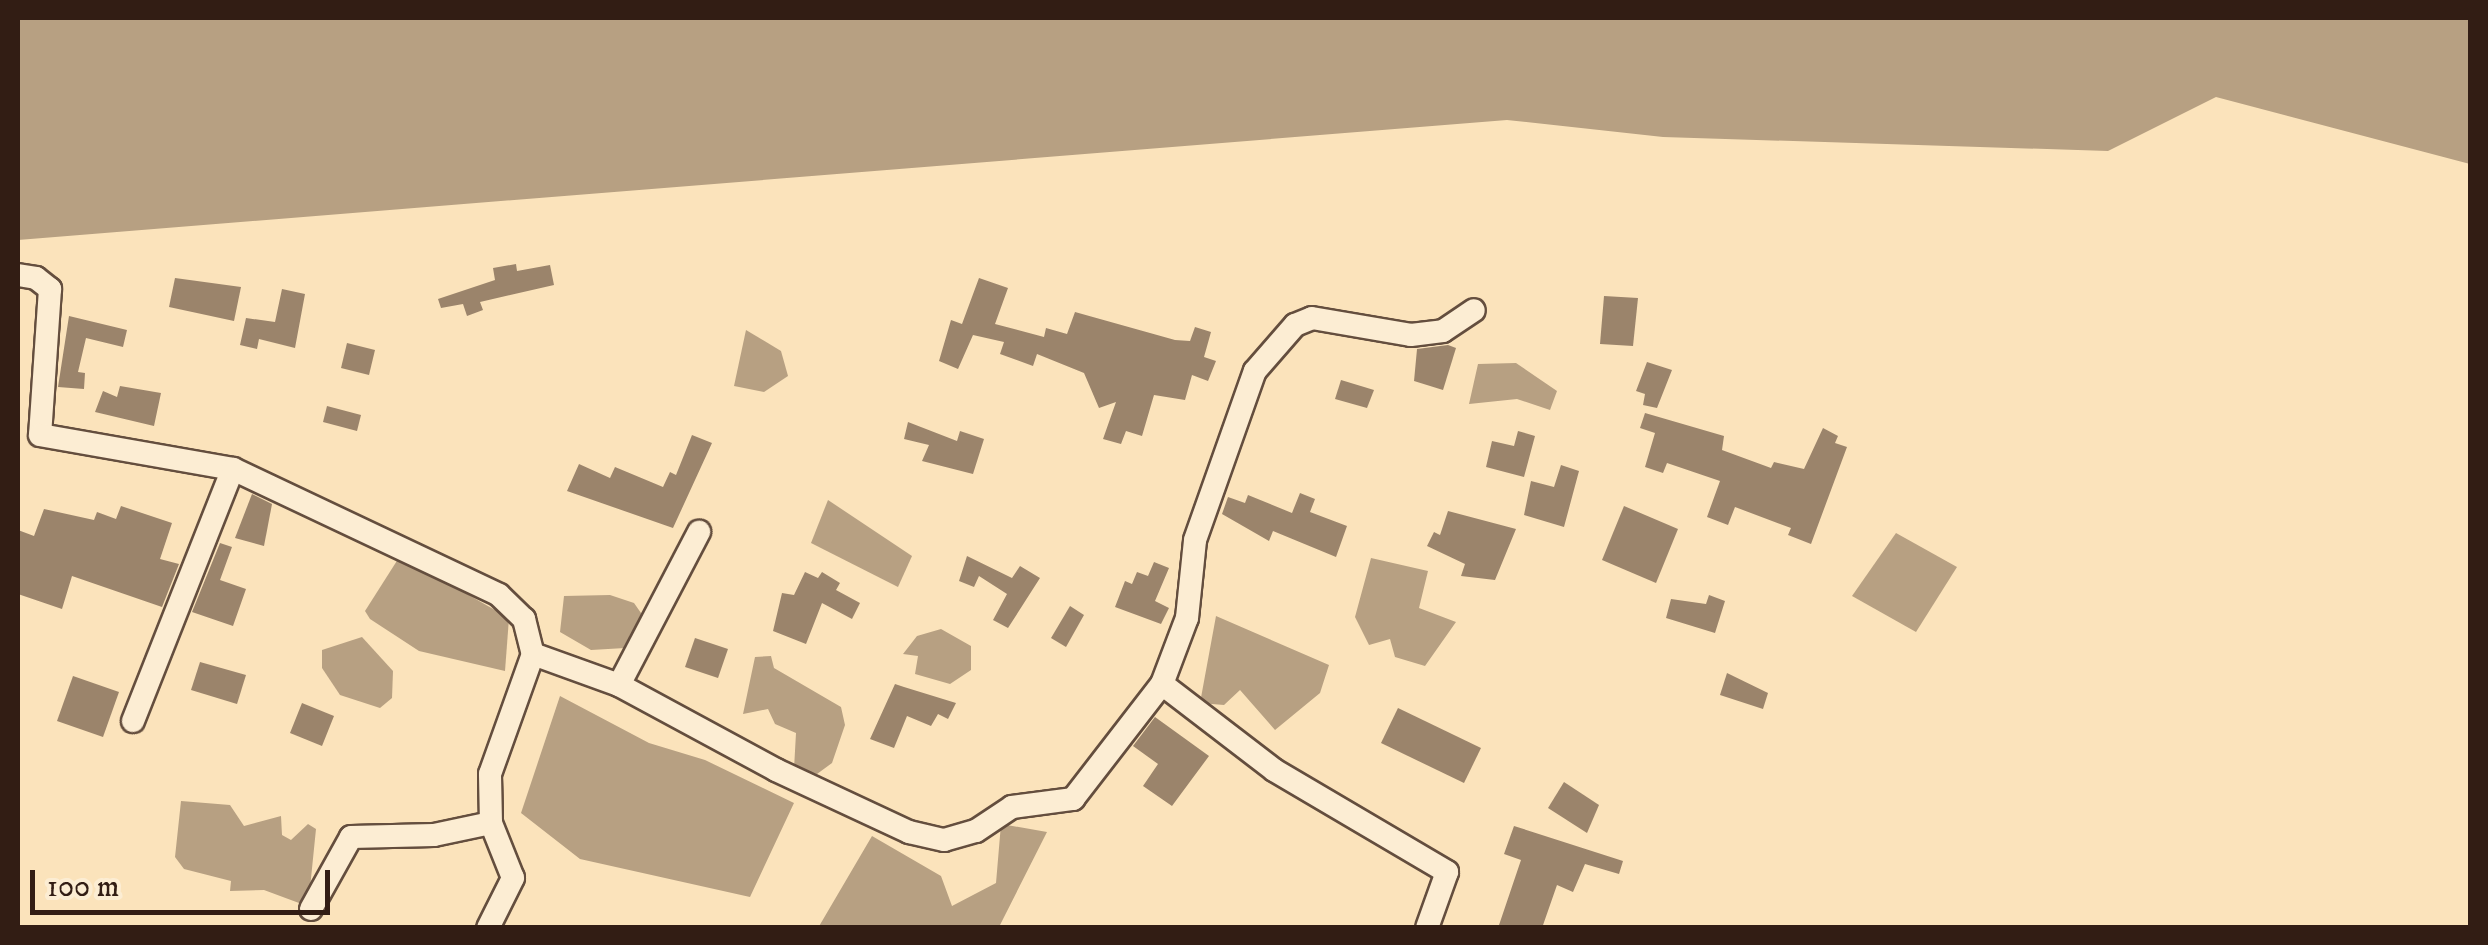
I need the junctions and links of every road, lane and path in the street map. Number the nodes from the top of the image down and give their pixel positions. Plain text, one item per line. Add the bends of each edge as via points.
1 (18, 275) edge
2 (1474, 310) dead end
3 (232, 468) junction
4 (699, 532) dead end
5 (533, 654) junction
6 (1162, 684) junction
7 (619, 685) junction
8 (133, 722) dead end
9 (490, 823) junction
10 (311, 910) dead end
11 (488, 928) edge
12 (1427, 928) edge

1 - 3 street via 50,290 40,436
2 - 6 street via 1443,331 1411,335 1312,318 1295,325 1256,371 1195,540 1187,618
3 - 5 street via 499,595 524,619
3 - 8 street
4 - 7 street
5 - 7 street
5 - 9 street via 494,754
6 - 7 street via 1073,798 1012,807 976,831 944,840 909,832 776,770
6 - 12 street via 1274,770 1448,872
9 - 10 street via 434,835 351,837
9 - 11 street via 514,878

